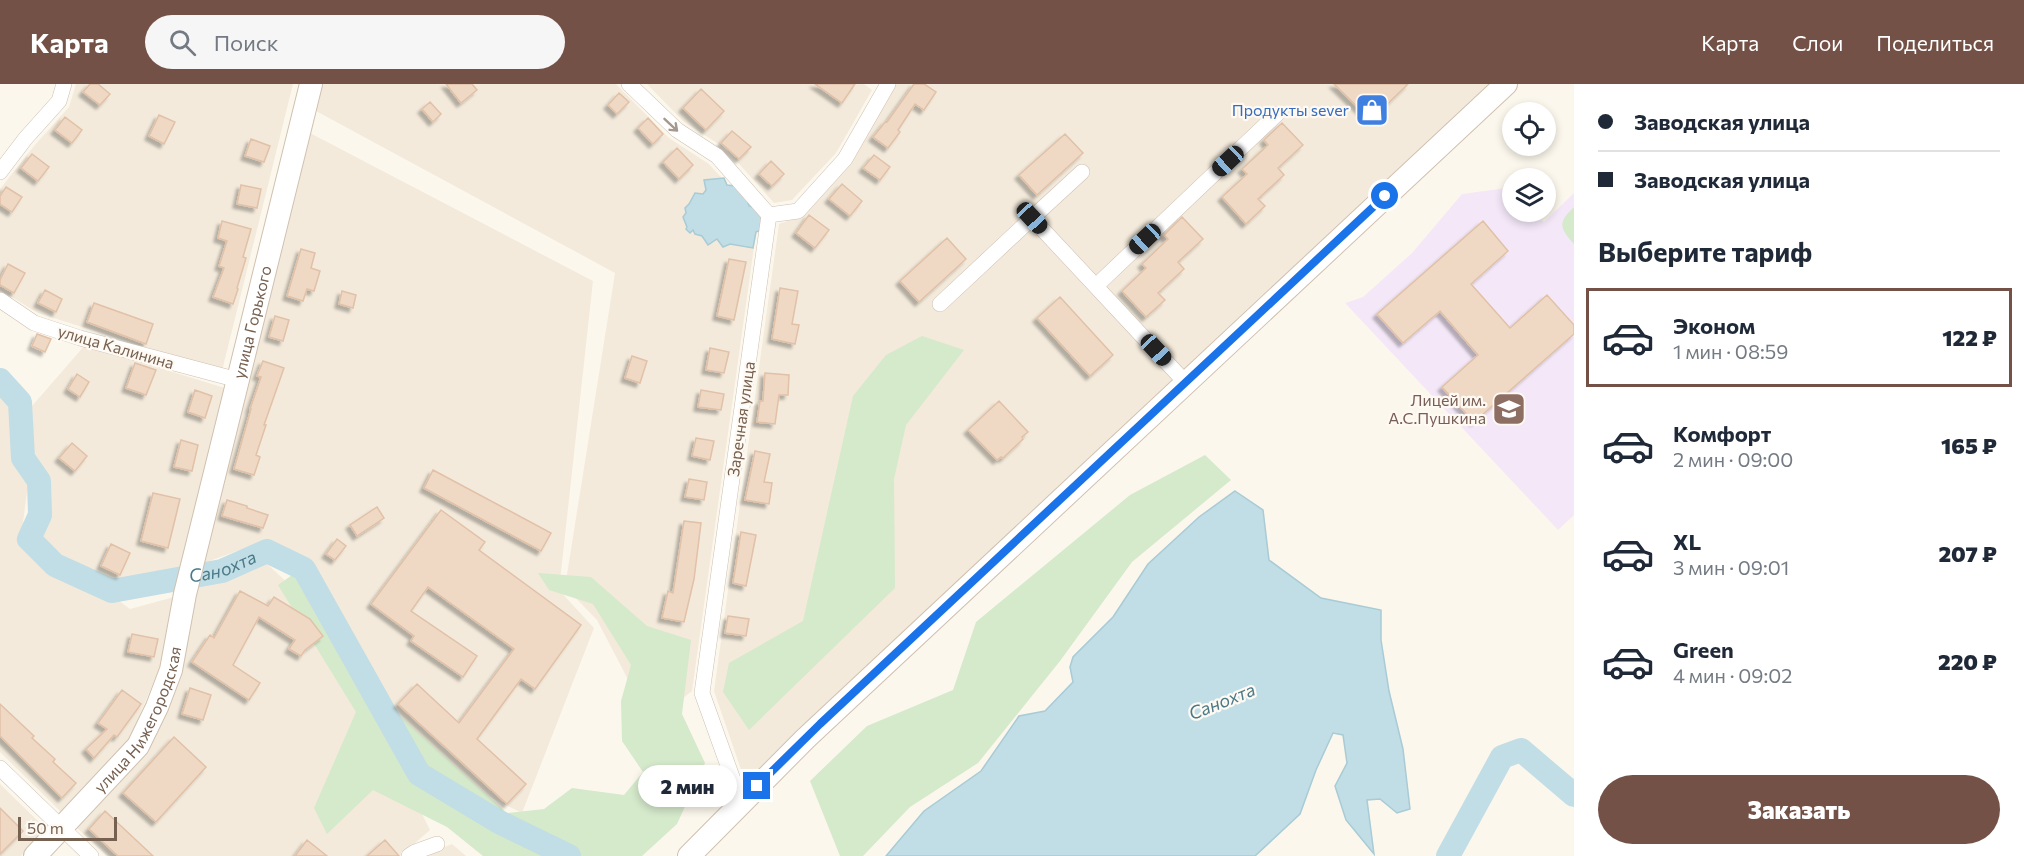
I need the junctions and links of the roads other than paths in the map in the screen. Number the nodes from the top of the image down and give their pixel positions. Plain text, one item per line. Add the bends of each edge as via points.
1 (64, 84) edge
2 (311, 84) edge
3 (629, 84) edge
4 (1506, 84) edge
5 (886, 85) edge
6 (1277, 114) dead end
7 (0, 172) edge
8 (1082, 172) dead end
9 (769, 215) junction
10 (1032, 218) junction
11 (1096, 285) junction
12 (0, 300) edge
13 (940, 304) dead end
14 (238, 380) junction
15 (1186, 383) junction
16 (185, 594) joint
17 (0, 768) edge
18 (741, 802) junction
19 (61, 827) junction
20 (437, 844) dead end
21 (35, 856) edge
22 (91, 856) edge
23 (409, 856) edge
24 (689, 856) edge

1 - 7 street via 59,102
2 - 14 main road, улица Горького
3 -> 9 street via 677,130 717,156
4 - 15 main road
5 - 9 street via 845,159 798,211
6 - 11 street
8 - 10 street
9 - 18 street, Заречная улица via 702,693
10 - 11 street
10 - 13 street
11 - 15 street
12 - 14 street, улица Калинина via 34,323
14 - 16 main road, улица Горького
15 - 18 main road
16 - 19 main road, улица Нижегородская via 171,670 138,746
17 - 19 street
18 - 24 main road
19 - 21 main road, улица Нижегородская
19 - 22 street
20 - 23 street

